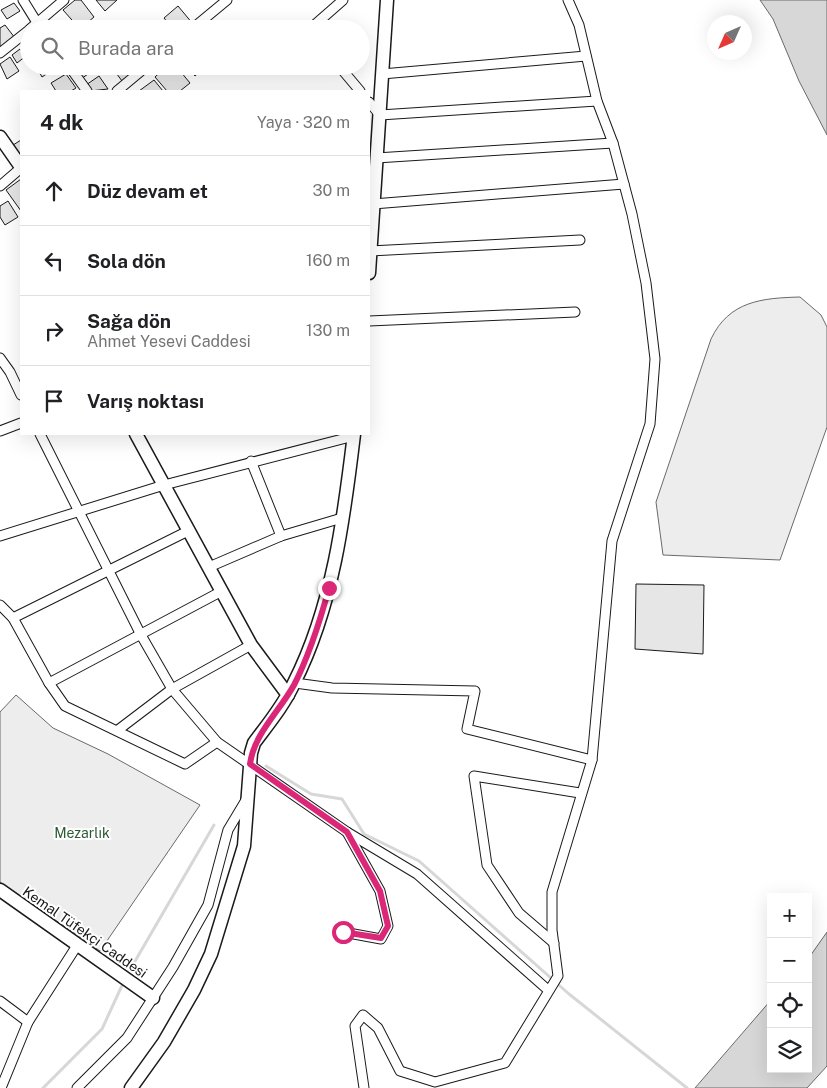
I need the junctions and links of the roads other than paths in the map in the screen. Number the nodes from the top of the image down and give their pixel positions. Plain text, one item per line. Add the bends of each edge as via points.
1 (23, 0) edge
2 (64, 0) edge
3 (227, 0) edge
4 (343, 0) edge
5 (387, 0) edge
6 (568, 0) edge
7 (31, 20) edge
8 (43, 20) edge
9 (203, 20) edge
10 (320, 20) edge
11 (20, 38) edge
12 (0, 53) edge
13 (586, 56) junction
14 (382, 74) junction
15 (75, 75) edge
16 (136, 75) edge
17 (347, 75) edge
18 (86, 90) edge
19 (118, 90) edge
20 (359, 90) edge
21 (597, 101) junction
22 (370, 103) edge
23 (380, 115) junction
24 (0, 137) edge
25 (613, 143) junction
26 (376, 158) junction
27 (20, 167) edge
28 (20, 169) edge
29 (624, 184) junction
30 (0, 186) edge
31 (373, 204) junction
32 (580, 240) dead end
33 (370, 251) joint
34 (575, 312) dead end
35 (370, 321) edge
36 (0, 358) edge
37 (20, 393) edge
38 (20, 423) edge
39 (0, 431) edge
40 (40, 435) edge
41 (137, 435) edge
42 (354, 435) edge
43 (251, 461) junction
44 (164, 485) junction
45 (79, 513) junction
46 (342, 518) junction
47 (188, 531) junction
48 (0, 536) edge
49 (281, 536) junction
50 (209, 567) junction
51 (108, 570) junction
52 (222, 591) junction
53 (0, 605) edge
54 (13, 618) junction
55 (141, 635) junction
56 (251, 645) junction
57 (49, 683) junction
58 (295, 683) junction
59 (172, 689) junction
60 (288, 695) junction
61 (118, 730) junction
62 (216, 742) junction
63 (592, 760) junction
64 (250, 764) junction
65 (580, 793) junction
66 (248, 798) junction
67 (347, 832) junction
68 (0, 890) edge
69 (343, 932) dead end
70 (554, 943) junction
71 (78, 944) junction
72 (549, 987) junction
73 (153, 998) junction
74 (0, 1001) edge
75 (28, 1022) junction
76 (1, 1088) edge
77 (77, 1088) edge
78 (131, 1088) edge
79 (364, 1088) edge

1 - 7 street
2 - 8 street
3 - 9 street
4 - 10 street
5 - 14 street
6 - 13 street
11 - 12 street
13 - 14 street
13 - 21 street
14 - 23 street
15 - 18 street
16 - 19 street
17 - 20 street
21 - 23 street
21 - 25 street
22 - 23 street
23 - 26 street
24 - 27 street
25 - 26 street
25 - 29 street
26 - 31 street
28 - 30 street
29 - 31 street
29 - 63 street via 646,283 655,358 650,424 612,540
31 - 33 street
32 - 33 street
34 - 35 street
36 - 37 street
38 - 39 street
40 - 45 street
41 - 44 street
42 - 43 street
42 - 46 street
43 - 44 street
43 - 49 street
44 - 45 street
44 - 47 street
45 - 48 street
45 - 51 street
46 - 49 street
46 - 58 street via 321,617
47 - 50 street
47 - 51 street
49 - 50 street
50 - 52 street
51 - 54 street
51 - 55 street
52 - 55 street
52 - 56 street
53 - 54 street
54 - 57 street
55 - 57 street
55 - 59 street
56 - 59 street
56 - 60 street
57 - 61 street via 65,706
58 - 60 street
58 - 63 street via 332,688 474,691 468,729
59 - 61 street
59 - 62 street
60 - 64 street via 254,743
61 - 62 street via 185,764
62 - 64 street
63 - 65 street
64 - 66 street
64 - 67 street
65 - 70 street via 552,892
65 - 70 street via 474,776 487,866 519,912
66 - 73 street via 228,830 208,905
66 - 78 street via 241,861 205,970 164,1042
67 - 69 street via 380,891 388,926 381,938
67 - 72 street via 417,874
68 - 71 street, Kemal Tüfekçi Caddesi
70 - 72 street via 558,976
71 - 73 street, Kemal Tüfekçi Caddesi
71 - 75 street
72 - 79 street via 505,1063 435,1082 400,1071 378,1028 363,1015 355,1026
73 - 77 street via 127,1038
74 - 75 street
75 - 76 street

